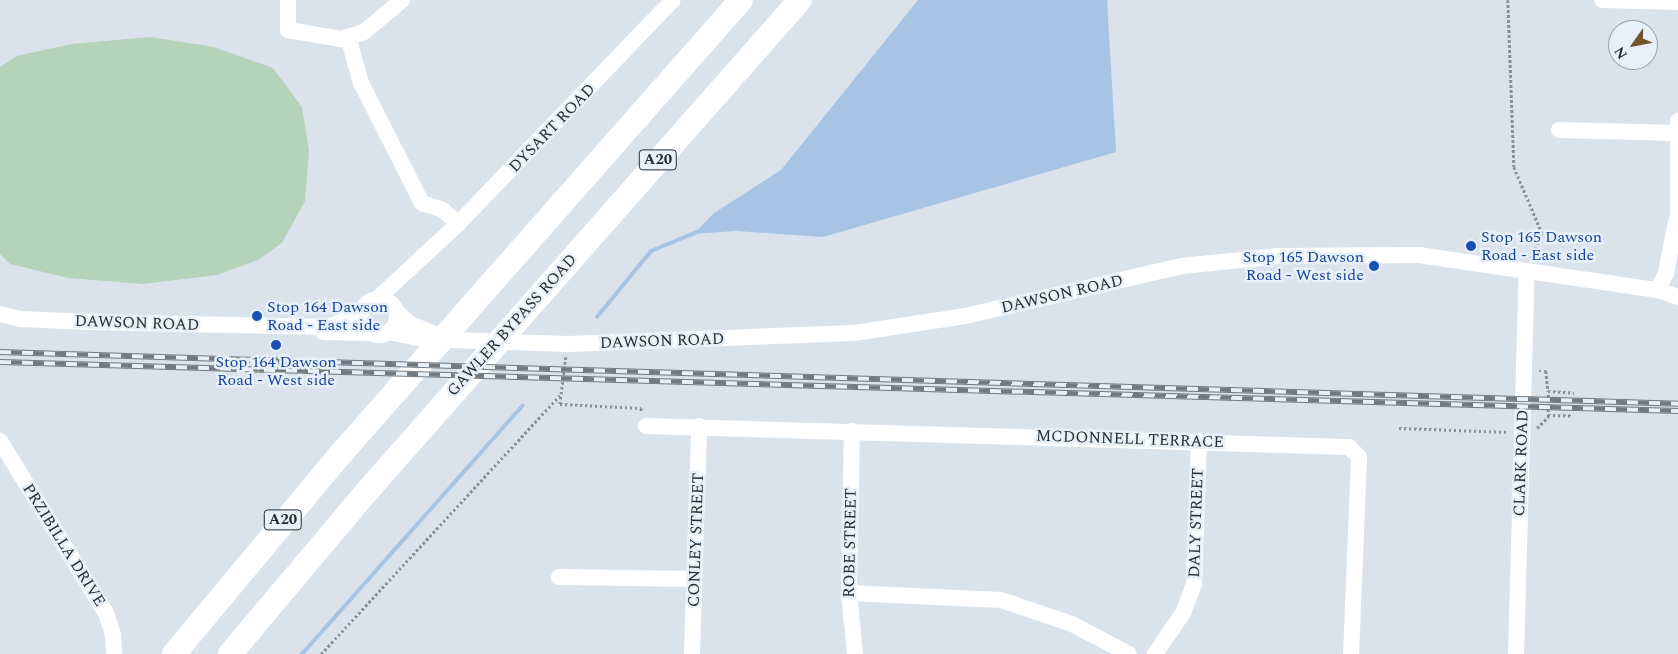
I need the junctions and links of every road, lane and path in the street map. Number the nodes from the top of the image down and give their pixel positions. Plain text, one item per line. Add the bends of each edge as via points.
1 (288, 0) edge
2 (402, 0) edge
3 (674, 0) edge
4 (741, 0) edge
5 (800, 0) edge
6 (1508, 0) edge
7 (1602, 0) edge
8 (1678, 2) edge
9 (348, 36) junction
10 (1678, 121) edge
11 (1559, 130) dead end
12 (1678, 132) edge
13 (458, 224) junction
14 (1677, 226) edge
15 (428, 254) junction
16 (1527, 272) junction
17 (1657, 290) junction
18 (1678, 297) edge
19 (377, 299) junction
20 (395, 310) junction
21 (0, 314) edge
22 (361, 314) junction
23 (274, 327) junction
24 (388, 332) junction
25 (370, 333) junction
26 (444, 338) junction
27 (568, 344) junction
28 (1528, 361) junction
29 (1548, 391) junction
30 (1574, 393) dead end
31 (560, 395) junction
32 (1548, 416) junction
33 (1573, 416) dead end
34 (646, 426) joint
35 (699, 426) junction
36 (1399, 428) dead end
37 (852, 431) junction
38 (1513, 433) dead end
39 (1532, 433) dead end
40 (0, 441) edge
41 (1199, 441) junction
42 (559, 577) dead end
43 (694, 579) junction
44 (849, 593) junction
45 (114, 654) edge
46 (174, 654) edge
47 (230, 654) edge
48 (321, 654) edge
49 (692, 654) edge
50 (855, 654) edge
51 (1129, 654) edge
52 (1155, 654) edge
53 (1351, 654) edge
54 (1516, 654) edge

1 - 9 street via 288,30
2 - 9 street via 383,20
3 - 13 street, DYSART ROAD
4 - 46 highway, A20 via 397,390
5 - 47 highway, GAWLER BYPASS ROAD / A20 via 453,392
6 - 16 path via 1514,167 1542,234
7 - 8 street
9 - 13 street via 361,83 422,203 443,210
10 - 12 street
11 - 12 street
12 - 14 street
13 - 15 street, DYSART ROAD
14 - 17 street via 1666,273
15 - 19 street, DYSART ROAD
15 - 20 street, DYSART ROAD via 403,284
16 - 17 street, DAWSON ROAD
16 - 27 street, DAWSON ROAD via 1419,255 1278,256 1182,266 965,316 854,333
16 - 28 street, CLARK ROAD
17 - 18 street, DAWSON ROAD
19 - 20 street
19 - 22 street via 368,303
20 - 24 street via 396,322
20 - 26 street, DAWSON ROAD via 410,324
21 - 23 street, DAWSON ROAD via 20,319
22 - 23 street, DAWSON ROAD via 328,327
22 - 25 street via 362,324
23 - 25 street, DAWSON ROAD via 353,335
24 - 25 street
24 - 26 street, DAWSON ROAD via 424,339
26 - 27 street, DAWSON ROAD
27 - 31 path
28 - 29 path via 1546,371
28 - 54 street, CLARK ROAD
29 - 30 path
29 - 32 path
31 - 34 path via 560,404 641,408
31 - 48 path
32 - 33 path
32 - 39 path
34 - 35 street, MCDONNELL TERRACE
35 - 37 street, MCDONNELL TERRACE
35 - 43 street, CONLEY STREET
36 - 38 path
37 - 41 street, MCDONNELL TERRACE
37 - 44 street, ROBE STREET
40 - 45 street, PRZIBILLA DRIVE via 106,613 113,634
41 - 52 street, DALY STREET via 1194,584 1183,613
41 - 53 street, MCDONNELL TERRACE via 1343,446 1355,451 1359,457
42 - 43 street
43 - 49 street, CONLEY STREET
44 - 50 street, ROBE STREET
44 - 51 street via 1001,600 1072,624

